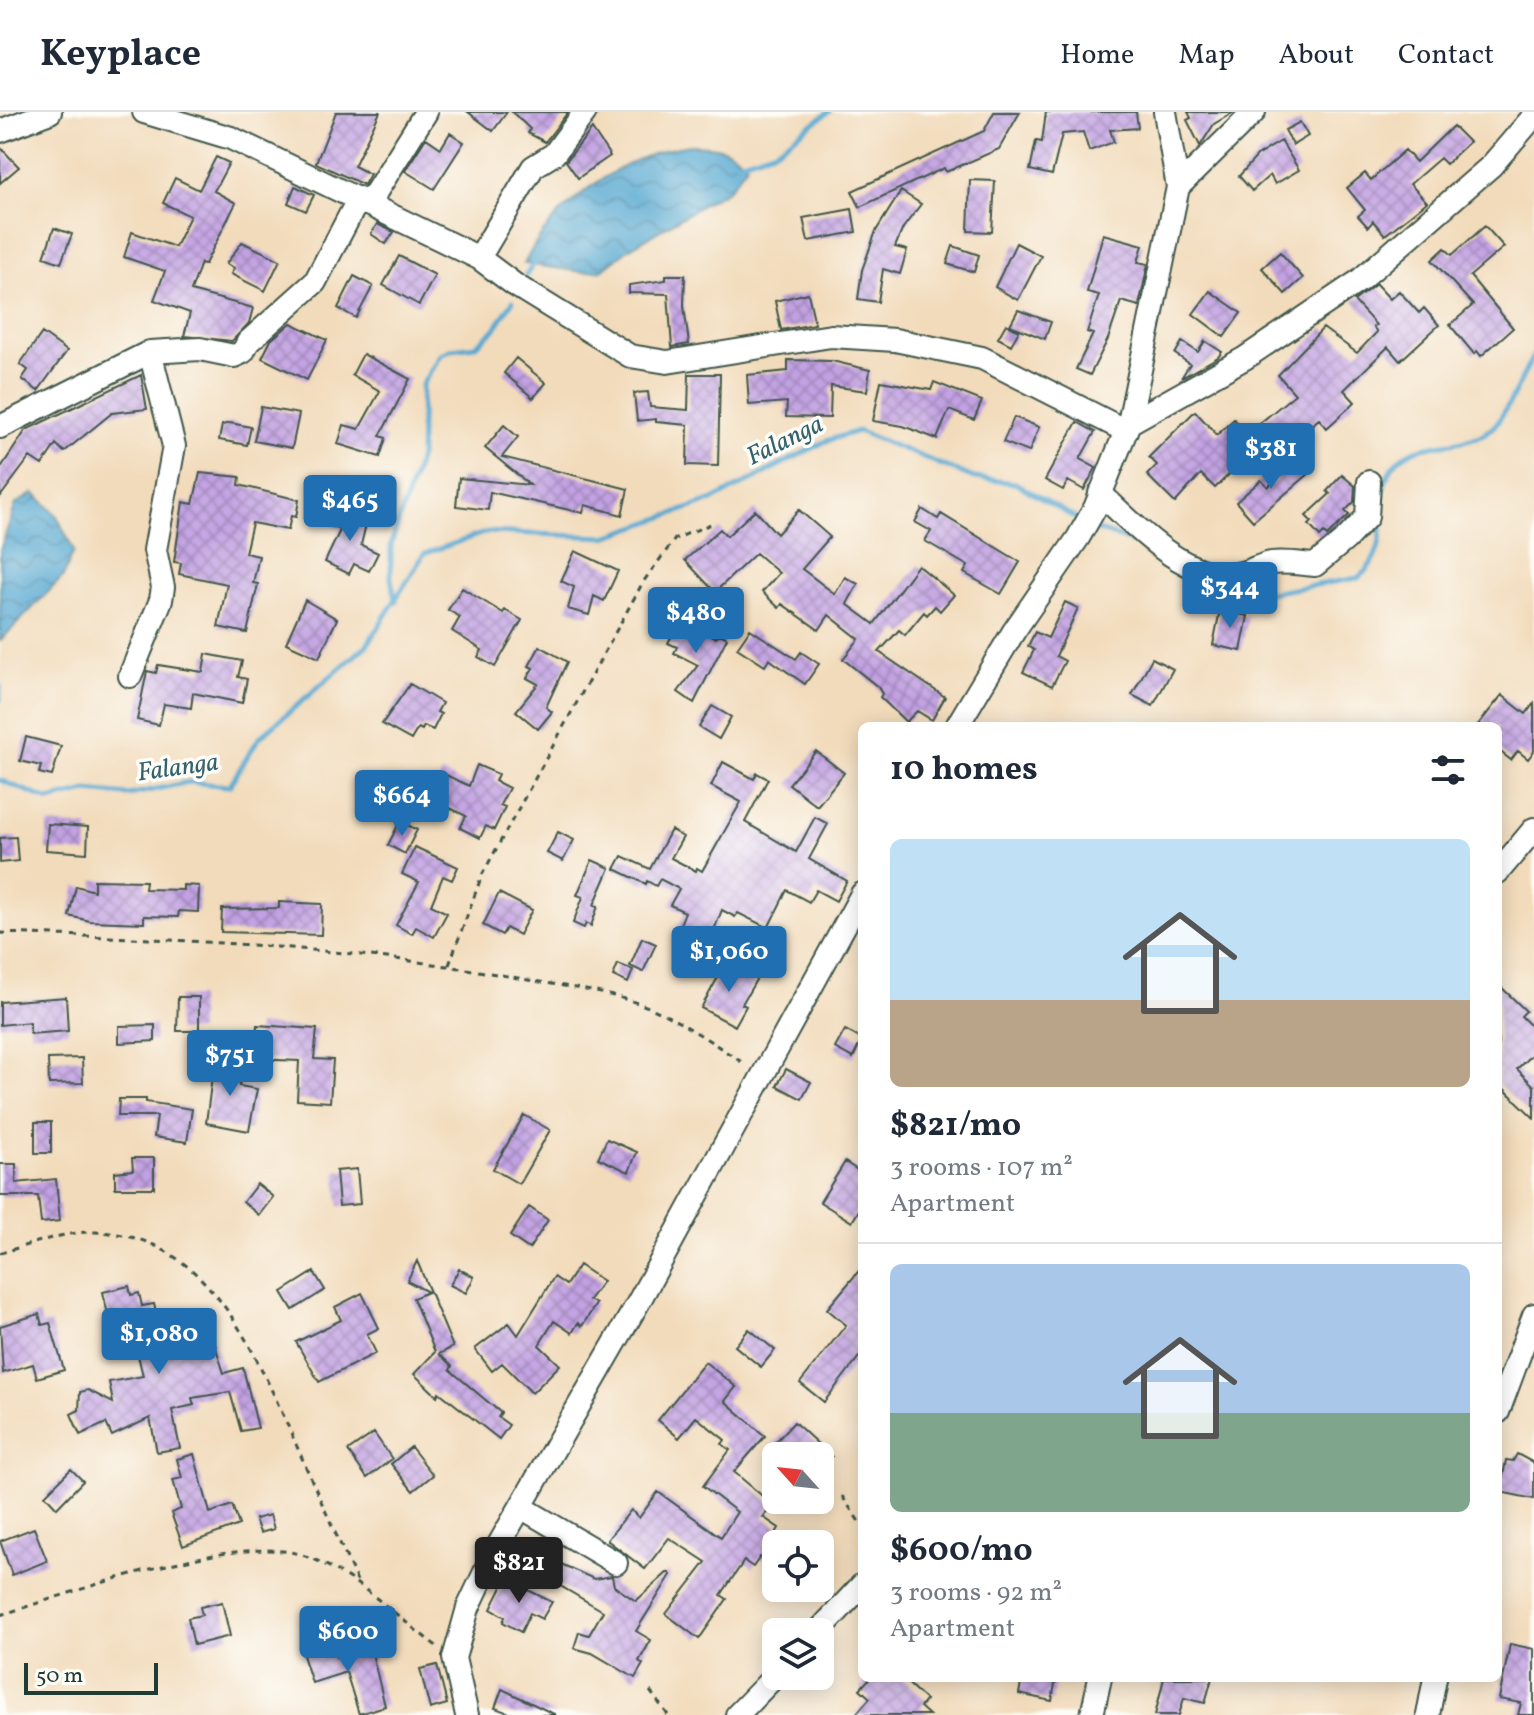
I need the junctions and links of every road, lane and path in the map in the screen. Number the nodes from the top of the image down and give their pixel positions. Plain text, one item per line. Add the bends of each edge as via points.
1 (50, 112) edge
2 (144, 112) edge
3 (426, 112) edge
4 (585, 112) edge
5 (1165, 112) edge
6 (1254, 112) edge
7 (1534, 116) edge
8 (0, 131) edge
9 (1178, 187) junction
10 (364, 201) junction
11 (479, 258) junction
12 (150, 352) junction
13 (0, 427) edge
14 (1127, 427) junction
15 (1369, 482) dead end
16 (1098, 500) junction
17 (713, 523) dead end
18 (130, 676) dead end
19 (959, 722) edge
20 (1534, 829) edge
21 (1502, 867) edge
22 (858, 901) edge
23 (0, 933) edge
24 (449, 965) junction
25 (763, 1077) junction
26 (0, 1253) edge
27 (1534, 1315) edge
28 (1520, 1360) junction
29 (1502, 1371) edge
30 (1502, 1403) edge
31 (842, 1496) dead end
32 (521, 1507) junction
33 (858, 1520) edge
34 (616, 1563) dead end
35 (357, 1581) junction
36 (858, 1589) edge
37 (0, 1615) edge
38 (831, 1618) edge
39 (454, 1658) junction
40 (1099, 1682) edge
41 (1434, 1682) edge
42 (762, 1689) edge
43 (650, 1691) dead end
44 (467, 1715) edge
45 (668, 1715) edge
46 (737, 1715) edge
47 (1092, 1715) edge
48 (1428, 1715) edge

1 - 8 street
2 - 10 street via 231,138
3 - 10 street
4 - 11 street via 554,154 533,167
5 - 9 street
6 - 9 street
7 - 14 street via 1491,166 1359,281 1245,358
9 - 14 street
10 - 11 street
10 - 12 street via 315,282 243,352
11 - 14 street via 630,356 667,362 831,336 895,340 982,358
12 - 13 street
12 - 18 street via 174,446 155,550 161,600
14 - 16 street
15 - 16 street via 1367,517 1315,565 1272,563 1235,575 1207,572 1178,559
16 - 19 street
17 - 24 path via 675,539 643,582 482,875
20 - 21 street
22 - 25 street
23 - 24 path via 205,940
24 - 25 path via 650,1008 699,1033
25 - 32 street
26 - 35 path via 74,1233 116,1234 143,1241 193,1272 224,1302 251,1345
27 - 28 street
28 - 29 street
28 - 30 street
31 - 33 path
32 - 34 street
32 - 39 street via 468,1608
35 - 37 path via 306,1555 241,1551 204,1555
35 - 39 path
36 - 38 street
39 - 44 street
40 - 47 street
41 - 48 street
42 - 46 street
43 - 45 path

